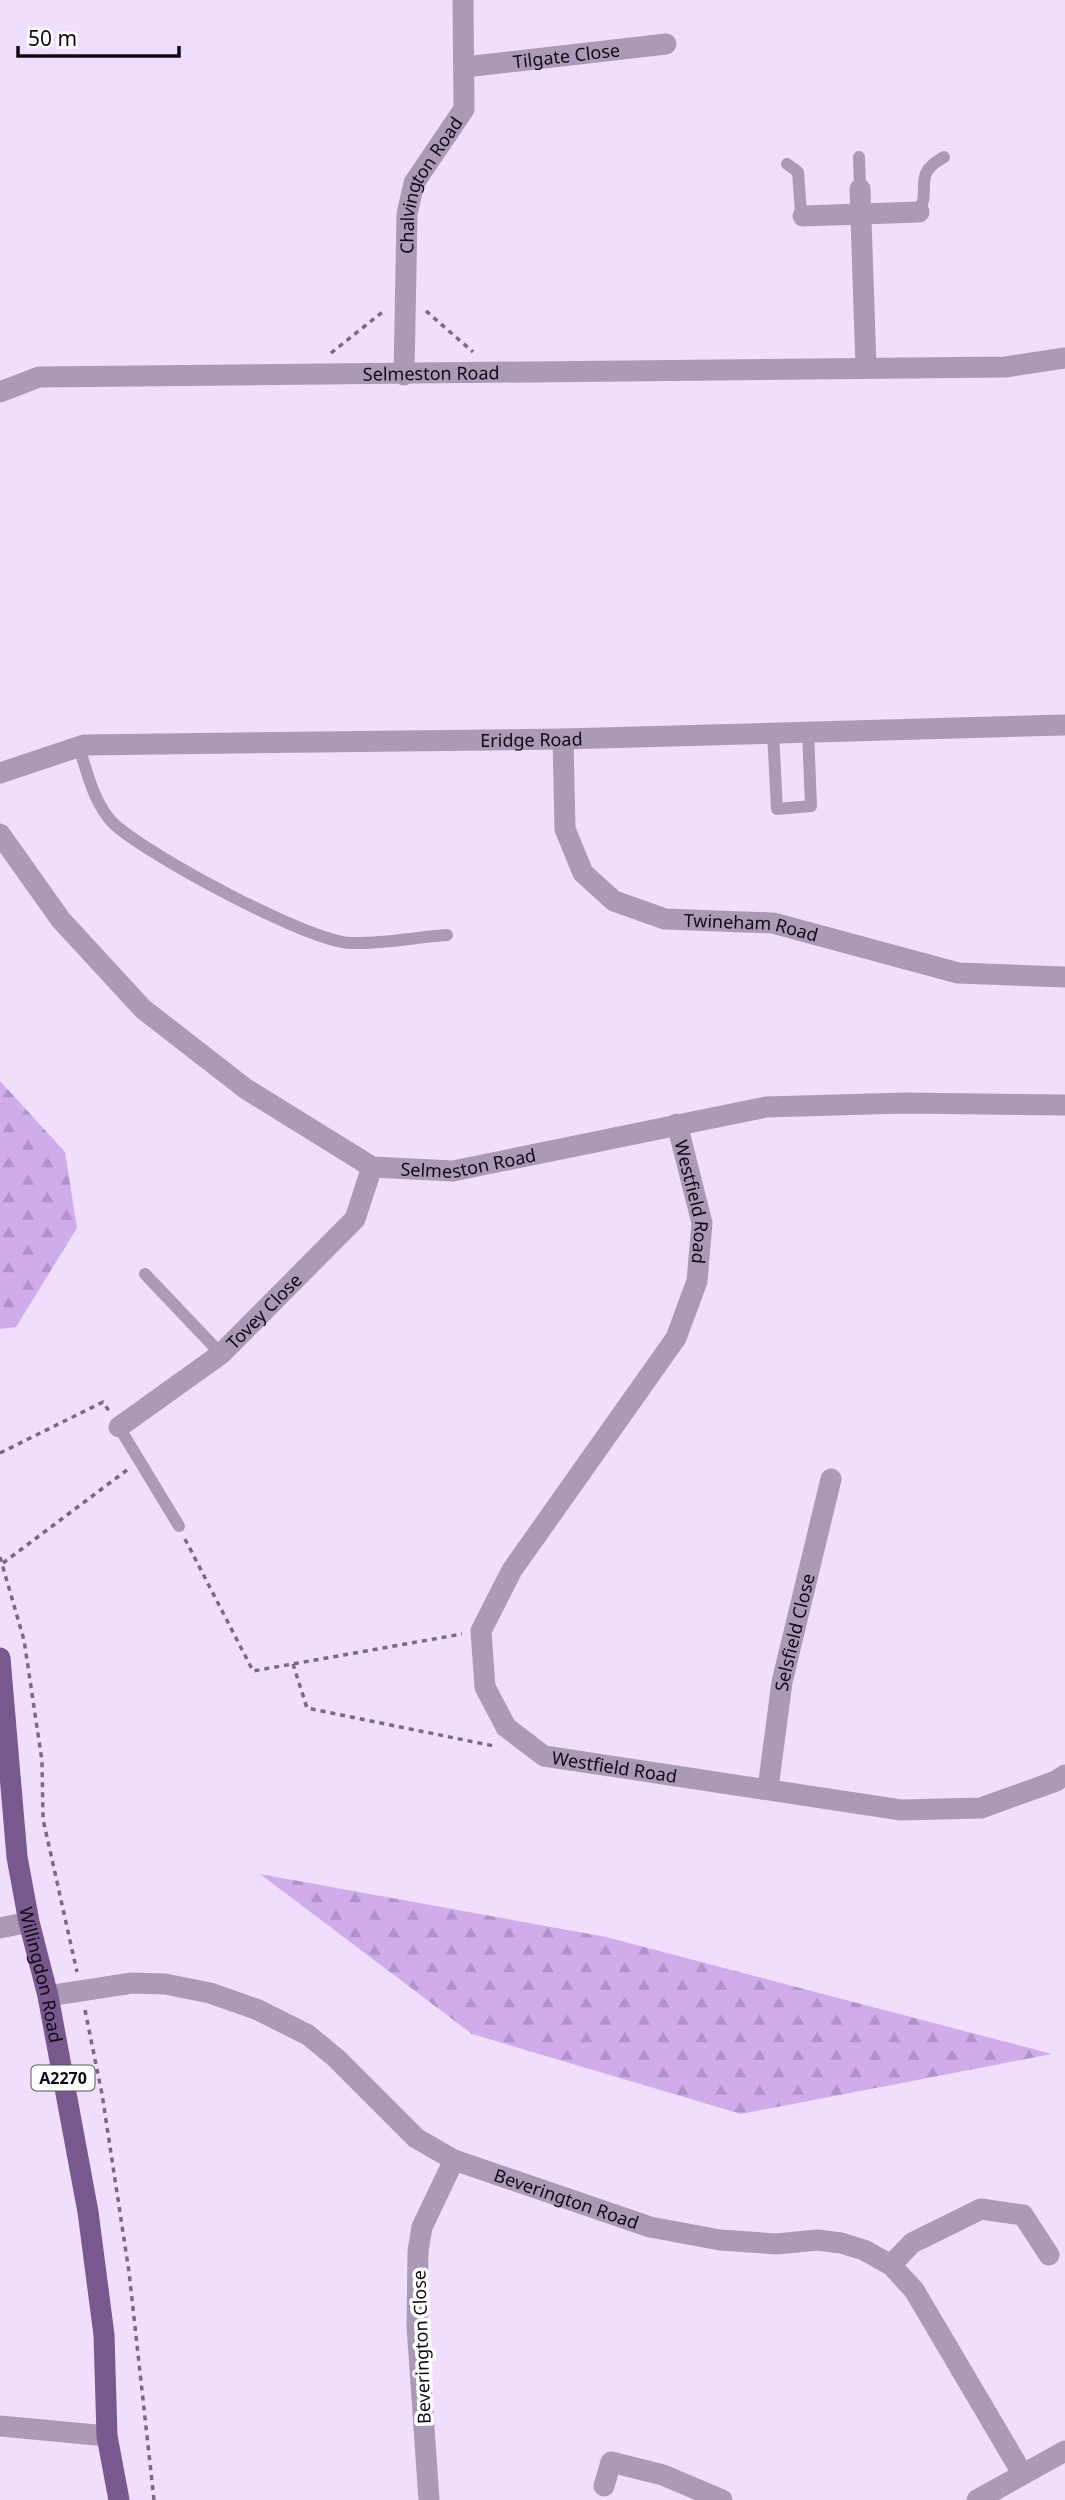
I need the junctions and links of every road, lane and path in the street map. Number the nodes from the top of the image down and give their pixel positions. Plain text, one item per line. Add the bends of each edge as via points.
1 (463, 0) edge
2 (666, 44) dead end
3 (465, 67) junction
4 (859, 157) dead end
5 (944, 157) dead end
6 (787, 164) dead end
7 (860, 189) joint
8 (919, 212) joint
9 (803, 216) joint
10 (860, 216) junction
11 (405, 294) junction
12 (1065, 358) edge
13 (866, 367) junction
14 (499, 373) junction
15 (303, 375) junction
16 (404, 375) junction
17 (0, 392) edge
18 (1065, 725) edge
19 (808, 732) junction
20 (773, 733) junction
21 (564, 739) junction
22 (79, 747) junction
23 (0, 773) edge
24 (0, 834) edge
25 (447, 934) dead end
26 (1065, 977) edge
27 (1065, 1105) edge
28 (677, 1124) junction
29 (372, 1167) junction
30 (145, 1274) dead end
31 (221, 1354) junction
32 (119, 1427) junction
33 (0, 1454) edge
34 (139, 1460) junction
35 (831, 1479) dead end
36 (179, 1526) joint
37 (0, 1557) edge
38 (3, 1563) junction
39 (481, 1631) junction
40 (0, 1658) edge
41 (293, 1664) junction
42 (505, 1748) dead end
43 (1065, 1775) edge
44 (768, 1788) junction
45 (29, 1922) junction
46 (0, 1928) edge
47 (81, 1990) junction
48 (48, 1996) junction
49 (454, 2160) junction
50 (1049, 2255) dead end
51 (891, 2265) junction
52 (0, 2426) edge
53 (107, 2436) junction
54 (1065, 2451) edge
55 (1022, 2473) junction
56 (604, 2486) dead end
57 (119, 2500) edge
58 (154, 2500) edge
59 (429, 2500) edge
60 (722, 2500) edge
61 (977, 2500) edge

1 - 3 street, Chalvington Road
2 - 3 street, Tilgate Close
3 - 11 street, Chalvington Road via 464,109 414,183 407,214
4 - 7 lane
5 - 8 lane via 923,175
6 - 9 lane via 798,172
7 - 10 street
8 - 10 street
9 - 10 street
10 - 13 street
11 - 14 path
11 - 15 path
11 - 16 street, Chalvington Road
12 - 13 street, Selmeston Road via 1004,367
13 - 14 street, Selmeston Road
14 - 16 street, Selmeston Road
15 - 16 street, Selmeston Road
15 - 17 street, Selmeston Road via 39,377
18 - 19 street, Eridge Road
19 - 20 street, Eridge Road
19 - 20 lane via 811,806 777,808
20 - 21 street, Eridge Road
21 - 22 street, Eridge Road
21 - 26 street, Twineham Road via 565,829 583,873 614,901 665,919 773,923 958,973
22 - 23 street, Eridge Road
22 - 25 lane via 93,792 112,822 156,855 241,899 330,940 351,943
24 - 29 street, Selmeston Road via 61,920 143,1009 246,1088
27 - 28 street, Selmeston Road via 766,1107
28 - 29 street, Selmeston Road via 453,1171
28 - 39 street, Westfield Road via 702,1223 698,1281 676,1338 512,1570
29 - 31 street, Tovey Close via 355,1219
30 - 31 lane
31 - 32 street, Tovey Close
32 - 33 path via 103,1402
32 - 34 lane
34 - 36 lane
34 - 38 path
35 - 44 street, Selsfield Close via 782,1682
36 - 41 path via 253,1671
37 - 38 path
38 - 47 path via 24,1640 42,1761 43,1819
39 - 41 path
39 - 44 street, Westfield Road via 485,1687 506,1727 544,1756
40 - 45 main road, Willingdon Road / A2270 via 17,1857
41 - 42 path via 307,1709
43 - 44 street, Westfield Road via 981,1808 901,1810
45 - 46 street
45 - 48 main road, Willingdon Road / A2270
47 - 48 street, Beverington Road
47 - 49 street, Beverington Road via 165,1984 256,2009 308,2035 416,2138
47 - 58 path via 129,2272
48 - 53 main road, Willingdon Road / A2270 via 88,2212 104,2334
49 - 51 street, Beverington Road via 650,2227 720,2241 841,2243
49 - 59 street, Beverington Close via 422,2227 418,2251 417,2326
50 - 51 street via 1023,2215 981,2209 912,2243
51 - 55 street, Beverington Road via 915,2290
52 - 53 street
53 - 57 main road, Willingdon Road / A2270
54 - 55 street
55 - 61 street
56 - 60 street via 611,2462 663,2475

